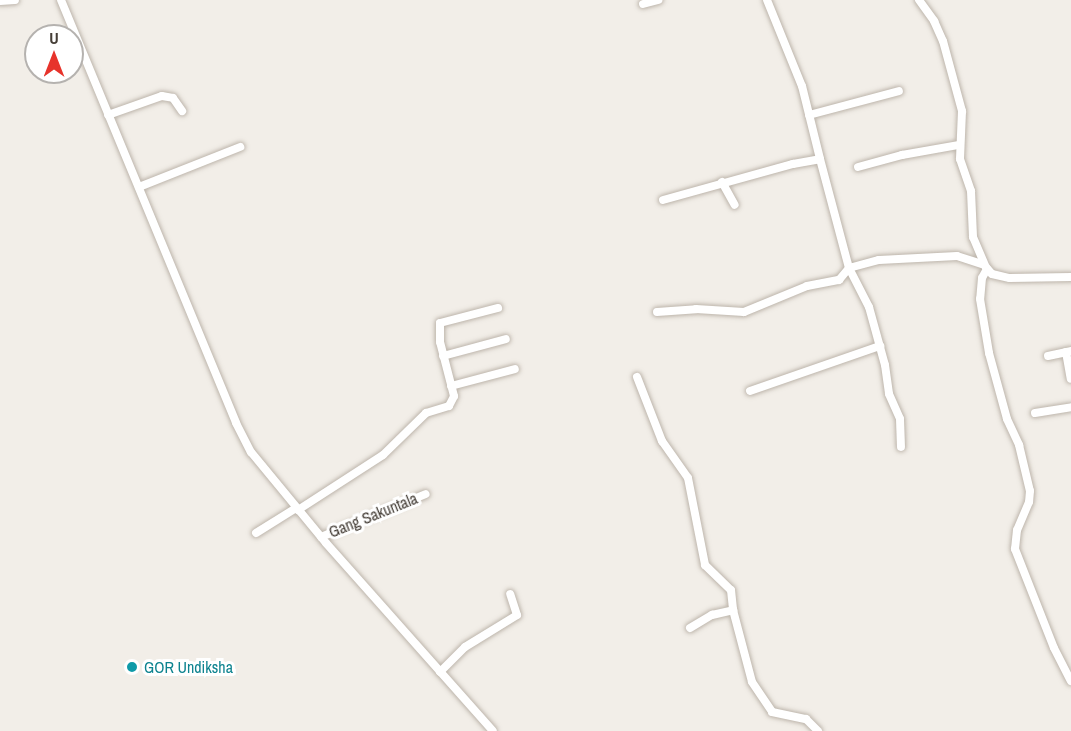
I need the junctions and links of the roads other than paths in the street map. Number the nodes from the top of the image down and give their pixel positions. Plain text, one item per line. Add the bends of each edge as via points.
1 (15, 0) edge
2 (60, 0) edge
3 (658, 0) edge
4 (766, 0) edge
5 (919, 0) edge
6 (0, 1) edge
7 (643, 4) dead end
8 (899, 91) dead end
9 (182, 111) dead end
10 (108, 115) junction
11 (809, 115) junction
12 (959, 145) junction
13 (240, 147) dead end
14 (820, 159) junction
15 (858, 167) dead end
16 (722, 182) junction
17 (139, 187) junction
18 (663, 200) dead end
19 (735, 205) dead end
20 (986, 267) junction
21 (849, 268) junction
22 (1071, 277) edge
23 (498, 308) dead end
24 (657, 312) dead end
25 (506, 339) dead end
26 (880, 346) junction
27 (1069, 351) edge
28 (443, 356) junction
29 (1048, 356) dead end
30 (515, 369) dead end
31 (637, 377) dead end
32 (1071, 379) edge
33 (451, 386) junction
34 (750, 392) dead end
35 (1071, 407) edge
36 (1035, 413) dead end
37 (901, 447) dead end
38 (426, 494) dead end
39 (297, 509) junction
40 (256, 533) dead end
41 (321, 537) junction
42 (510, 594) dead end
43 (733, 610) junction
44 (690, 628) dead end
45 (440, 672) junction
46 (1071, 681) edge
47 (493, 731) edge
48 (818, 731) edge

1 - 6 street
2 - 10 street
3 - 7 street
4 - 11 street via 802,86
5 - 12 street via 943,41 962,111
8 - 11 street
9 - 10 street via 173,98 162,96
10 - 17 street
11 - 14 street
12 - 15 street
12 - 20 street via 971,191 974,237
13 - 17 street
14 - 16 street
14 - 21 street
16 - 18 street
16 - 19 street
17 - 39 street via 246,444
20 - 21 street via 964,256 931,256 879,260
20 - 22 street via 995,275 1027,279
20 - 46 street via 981,282 981,311 1006,415 1019,445 1030,491 1015,549
21 - 24 street via 839,280 807,286 744,312
21 - 26 street via 866,297
23 - 28 street via 440,323
25 - 28 street
26 - 34 street
26 - 37 street via 889,394 900,419
27 - 29 street
27 - 32 street
28 - 33 street
30 - 33 street
31 - 43 street via 662,441 688,478 702,560 730,588
33 - 39 street via 454,396 449,406 426,413 383,455
35 - 36 street
38 - 41 street, Gang Sakuntala
39 - 40 street
39 - 41 street
41 - 45 street
42 - 45 street via 518,611 516,616 465,647
43 - 44 street via 712,615
43 - 48 street via 750,677 770,710 806,719
45 - 47 street

